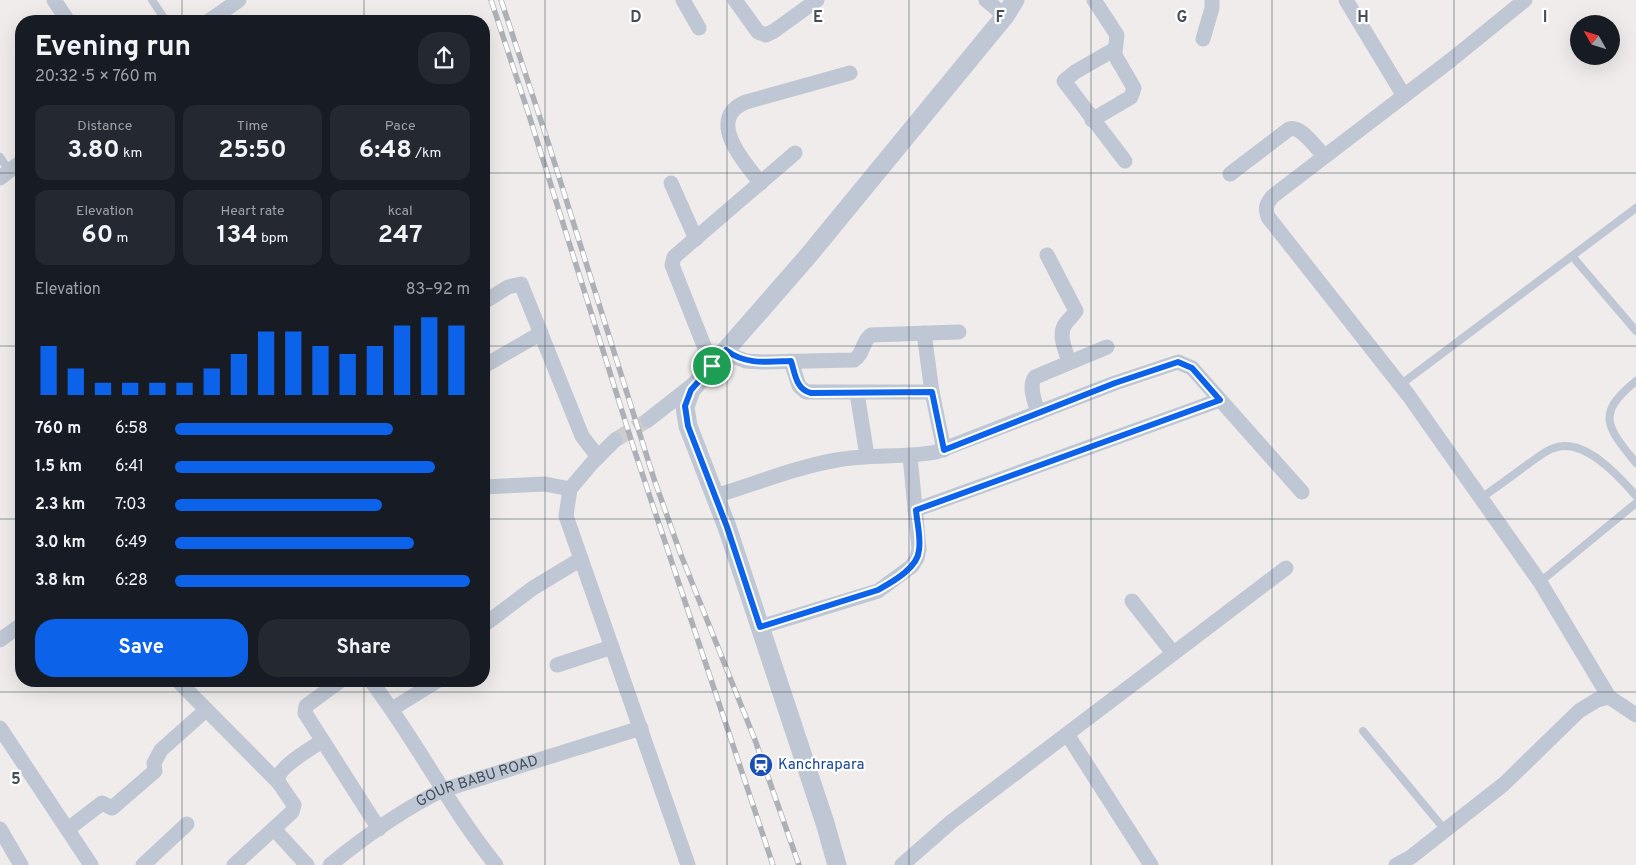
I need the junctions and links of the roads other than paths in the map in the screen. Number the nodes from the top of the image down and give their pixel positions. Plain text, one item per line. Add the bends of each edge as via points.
1 (54, 0) edge
2 (152, 0) edge
3 (239, 0) edge
4 (683, 0) edge
5 (735, 0) edge
6 (817, 0) edge
7 (986, 0) edge
8 (1015, 0) edge
9 (1094, 0) edge
10 (1212, 0) edge
11 (1346, 0) edge
12 (1526, 0) edge
13 (64, 15) edge
14 (162, 15) edge
15 (218, 15) edge
16 (1004, 16) junction
17 (699, 28) dead end
18 (1203, 39) dead end
19 (1116, 49) junction
20 (850, 74) dead end
21 (1404, 96) junction
22 (1092, 120) junction
23 (795, 153) dead end
24 (1324, 156) junction
25 (0, 157) edge
26 (1125, 161) dead end
27 (10, 170) edge
28 (1230, 174) dead end
29 (671, 183) dead end
30 (761, 183) junction
31 (1636, 208) edge
32 (696, 239) junction
33 (1047, 255) dead end
34 (1572, 256) junction
35 (490, 298) edge
36 (1636, 331) edge
37 (959, 332) dead end
38 (540, 333) junction
39 (924, 333) junction
40 (1107, 347) dead end
41 (726, 350) junction
42 (791, 361) junction
43 (490, 362) edge
44 (1069, 362) junction
45 (706, 372) junction
46 (1636, 381) edge
47 (1400, 385) junction
48 (857, 392) junction
49 (932, 392) junction
50 (1220, 400) junction
51 (1038, 413) junction
52 (648, 420) tunnel mouth
53 (615, 440) tunnel mouth
54 (944, 450) junction
55 (867, 456) junction
56 (910, 456) junction
57 (598, 457) junction
58 (1636, 464) edge
59 (490, 487) edge
60 (570, 489) junction
61 (1302, 492) dead end
62 (715, 496) junction
63 (1636, 496) edge
64 (1481, 498) junction
65 (1636, 503) edge
66 (916, 510) junction
67 (581, 559) junction
68 (1286, 568) dead end
69 (1540, 582) junction
70 (1132, 601) dead end
71 (490, 620) edge
72 (760, 627) junction
73 (15, 629) edge
74 (0, 640) edge
75 (612, 647) junction
76 (1173, 653) junction
77 (557, 665) dead end
78 (184, 687) edge
79 (332, 687) edge
80 (376, 687) edge
81 (427, 687) edge
82 (1609, 697) junction
83 (392, 709) junction
84 (206, 710) junction
85 (1636, 716) edge
86 (0, 728) edge
87 (640, 728) junction
88 (1363, 731) dead end
89 (1067, 734) junction
90 (322, 741) junction
91 (279, 784) junction
92 (443, 790) junction
93 (187, 824) dead end
94 (0, 829) edge
95 (68, 829) junction
96 (274, 829) junction
97 (379, 829) junction
98 (1445, 830) junction
99 (20, 865) edge
100 (91, 865) edge
101 (143, 865) edge
102 (234, 865) edge
103 (307, 865) edge
104 (330, 865) edge
105 (496, 865) edge
106 (688, 865) edge
107 (837, 865) edge
108 (902, 865) edge
109 (1151, 865) edge
110 (1396, 865) edge

1 - 13 street
2 - 14 lane
3 - 15 street
4 - 17 street
5 - 6 street via 758,32 766,35
7 - 16 street
8 - 16 street
9 - 19 street via 1117,35
10 - 18 street
11 - 21 street
12 - 21 street
16 - 41 street via 808,256
19 - 22 street via 1116,57 1134,88 1133,94
19 - 22 street via 1064,81
20 - 30 street via 746,102 733,110 728,118 729,135 738,156
21 - 24 street
22 - 26 street
23 - 30 street
24 - 28 street via 1302,132 1293,128
24 - 47 street via 1272,196 1266,209 1268,217
25 - 27 lane
29 - 32 street
30 - 32 street
31 - 34 lane
32 - 45 street via 674,257 672,265
33 - 44 street via 1076,311 1062,330
34 - 36 lane
34 - 47 lane
35 - 38 street via 508,287 521,284
37 - 39 street
38 - 43 street
38 - 57 street via 582,436
39 - 42 street via 871,335 866,338 861,355 854,360
39 - 49 street
40 - 44 street
41 - 42 street via 746,361
41 - 45 street
42 - 48 street via 799,386 806,392
44 - 51 street via 1040,374 1032,381
45 - 52 street
45 - 62 street via 691,390 685,406 688,426
46 - 58 lane via 1613,403 1610,422 1619,442
47 - 64 street
48 - 49 street
48 - 55 street
49 - 54 street
50 - 51 street via 1192,368 1178,362
50 - 61 street
50 - 66 street
51 - 54 street
53 - 57 street
54 - 56 street
55 - 56 street
55 - 62 street via 812,466
56 - 66 street
57 - 60 street
59 - 60 street via 545,484
60 - 67 street via 566,516
62 - 72 street
63 - 64 lane via 1614,471 1597,458 1564,446 1542,454
64 - 69 street
65 - 69 lane
66 - 72 street via 918,558 888,585
67 - 71 street via 533,588
67 - 75 street
68 - 76 street
69 - 82 street
70 - 76 street
72 - 107 street
73 - 74 street
75 - 77 street
75 - 87 street
76 - 89 street
78 - 84 street
79 - 90 street via 308,704 305,710 306,718
80 - 83 street
81 - 83 street
82 - 85 street
82 - 98 street via 1579,711 1504,784
83 - 92 street
84 - 91 street
84 - 95 street via 161,750 154,762 155,771 112,808 102,804
86 - 95 street
87 - 92 street, GOUR BABU ROAD
87 - 106 street
88 - 98 lane
89 - 108 street via 951,822
89 - 109 street
90 - 91 street via 282,770
90 - 97 street
91 - 96 street via 294,809
92 - 97 street, GOUR BABU ROAD
92 - 105 street
93 - 101 street
94 - 99 street
95 - 100 street
96 - 102 street
96 - 103 street
97 - 104 street, GOUR BABU ROAD
98 - 110 street

